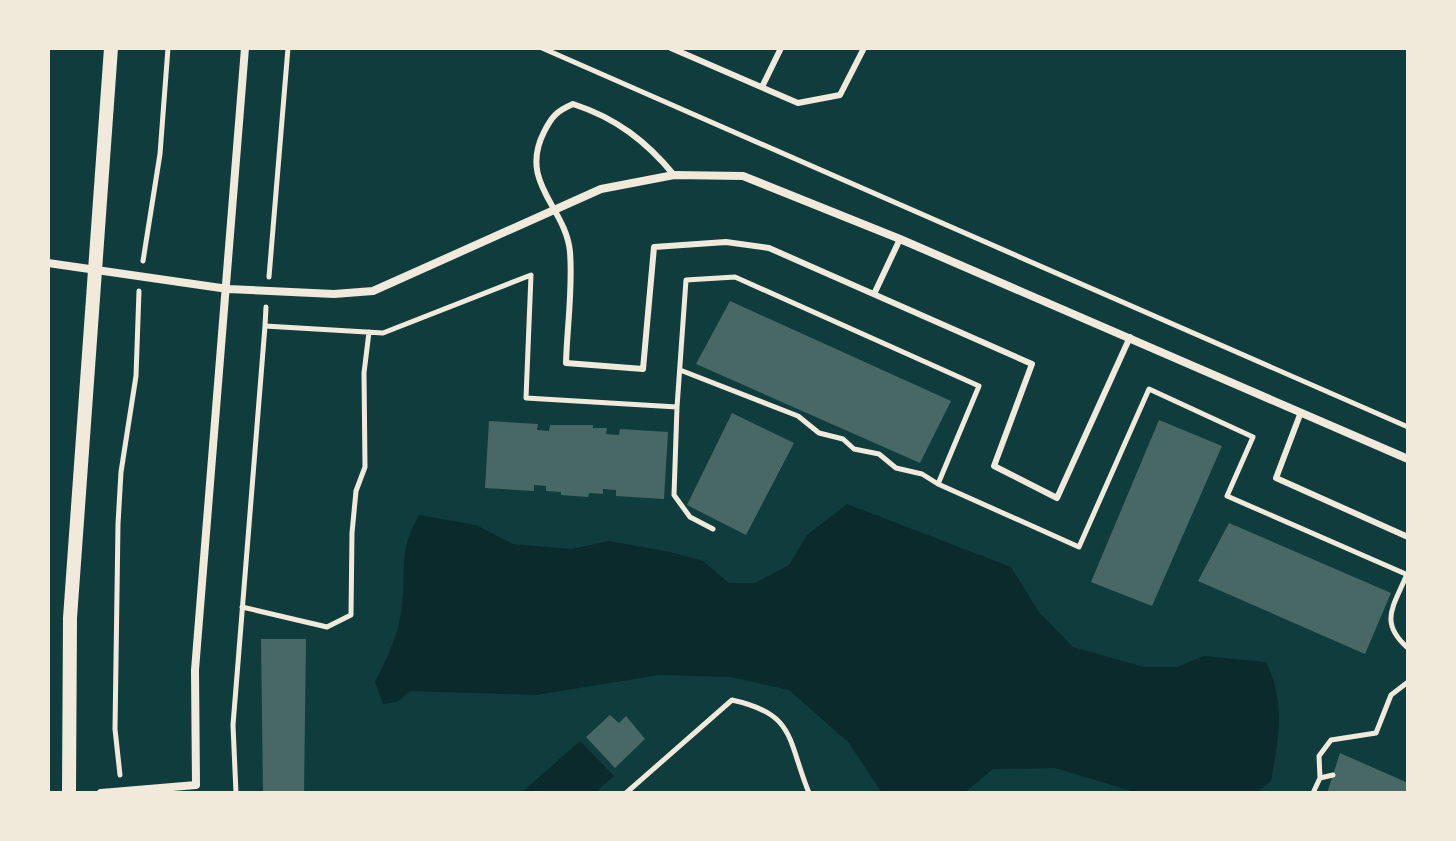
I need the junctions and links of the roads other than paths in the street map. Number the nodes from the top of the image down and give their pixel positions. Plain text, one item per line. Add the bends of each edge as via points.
1 (111, 48) edge
2 (245, 48) edge
3 (671, 48) edge
4 (781, 48) edge
5 (864, 48) edge
6 (762, 87) junction
7 (674, 175) junction
8 (554, 213) junction
9 (900, 239) junction
10 (48, 263) edge
11 (96, 268) junction
12 (228, 289) junction
13 (875, 292) junction
14 (1130, 337) junction
15 (1301, 412) junction
16 (1408, 459) edge
17 (1408, 537) edge
18 (122, 792) edge
19 (69, 793) edge
20 (101, 793) edge

1 - 11 street
2 - 12 street
3 - 6 lane
4 - 6 lane
5 - 6 lane via 840,95 798,103
7 - 8 street via 601,189
7 - 8 lane via 648,143 600,112 573,104 553,113 538,143 536,174
7 - 9 street via 743,176
8 - 12 street via 373,291
8 - 13 lane via 570,252 566,363 643,369 654,247 726,242 769,248
9 - 13 lane
9 - 14 street
10 - 11 street
11 - 12 street
11 - 19 street via 70,618
12 - 18 street via 195,670 196,785
13 - 14 lane via 1032,364 994,466 1057,498
14 - 15 street
15 - 16 street
15 - 17 lane via 1276,478
18 - 20 street

